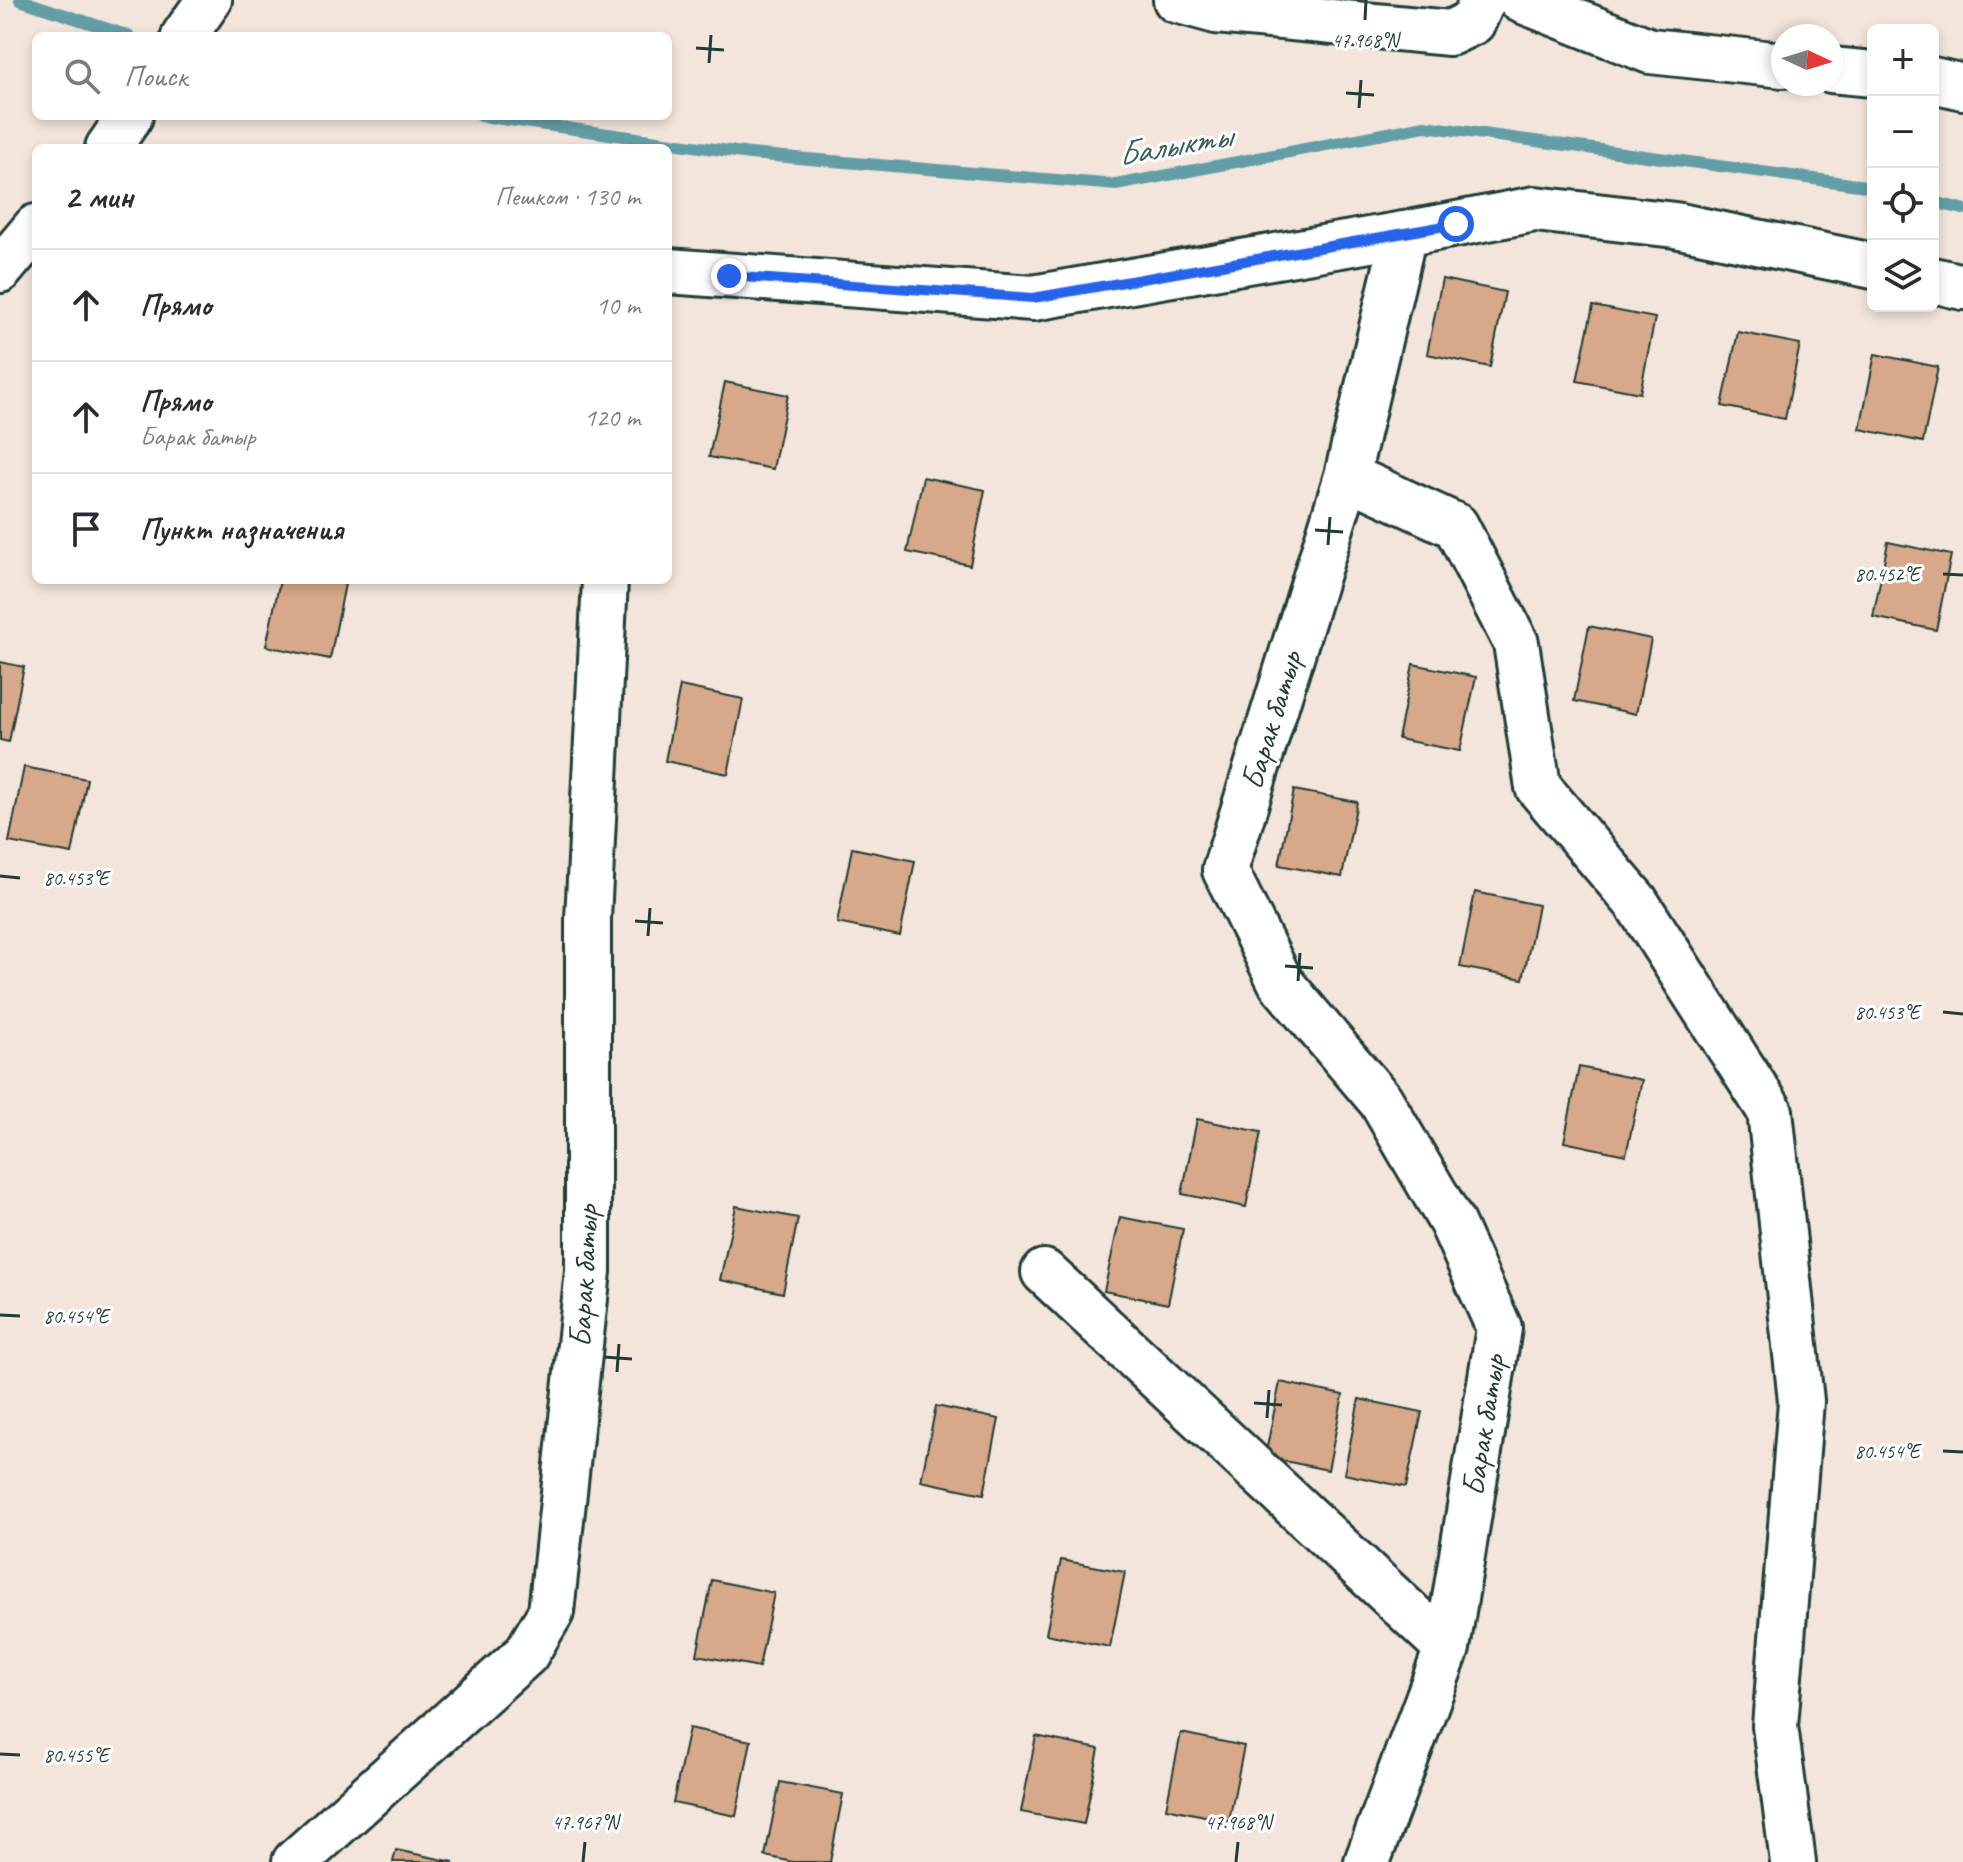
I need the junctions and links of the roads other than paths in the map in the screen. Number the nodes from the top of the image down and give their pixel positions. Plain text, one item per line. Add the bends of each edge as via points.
1 (209, 0) edge
2 (1176, 0) edge
3 (1483, 0) edge
4 (1521, 0) edge
5 (187, 32) edge
6 (1771, 64) edge
7 (1843, 71) edge
8 (1867, 73) edge
9 (1939, 81) edge
10 (1963, 87) edge
11 (127, 120) edge
12 (111, 144) edge
13 (1404, 234) junction
14 (1867, 265) edge
15 (672, 271) edge
16 (1939, 281) edge
17 (1963, 287) edge
18 (1347, 476) junction
19 (605, 584) edge
20 (1044, 1272) dead end
21 (1447, 1648) junction
22 (295, 1862) edge
23 (1367, 1862) edge
24 (1793, 1862) edge

1 - 5 street
2 - 3 street via 1216,11 1450,33 1473,22
4 - 6 street via 1650,51
7 - 8 street
9 - 10 street
11 - 12 street
13 - 14 street via 1535,209 1675,225
13 - 15 street via 1033,298
13 - 18 street, Барак батыр
16 - 17 street
18 - 21 street, Барак батыр via 1225,870 1281,983 1381,1101 1452,1223 1499,1328
18 - 24 street via 1456,526 1516,643 1538,787 1636,902 1770,1111 1801,1401 1775,1726
19 - 22 street, Барак батыр via 588,919 588,1271 551,1612 526,1654
20 - 21 street
21 - 23 street, Барак батыр

